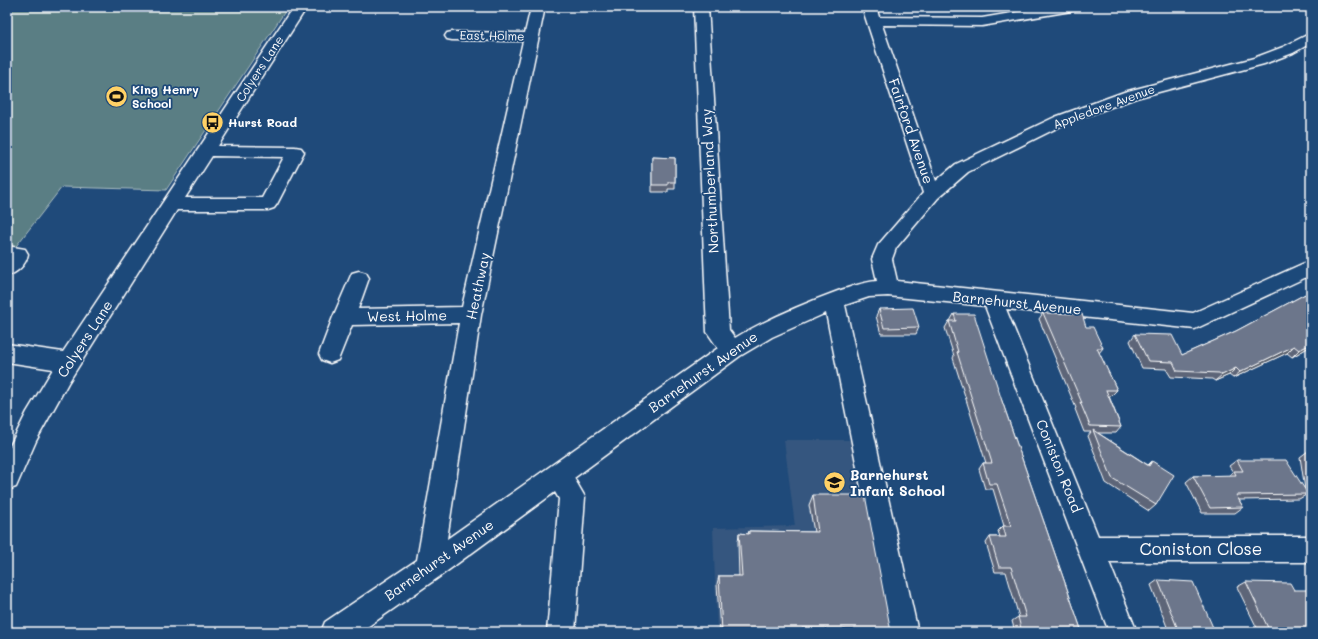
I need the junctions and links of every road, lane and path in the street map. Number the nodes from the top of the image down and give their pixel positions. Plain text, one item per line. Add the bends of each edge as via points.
1 (300, 7) edge
2 (538, 7) edge
3 (700, 7) edge
4 (1071, 7) edge
5 (871, 14) edge
6 (532, 37) junction
7 (1311, 38) edge
8 (447, 51) dead end
9 (207, 151) junction
10 (932, 194) junction
11 (172, 204) junction
12 (7, 252) edge
13 (1311, 267) edge
14 (7, 269) edge
15 (359, 278) dead end
16 (888, 288) junction
17 (834, 300) junction
18 (993, 301) junction
19 (471, 315) junction
20 (343, 317) junction
21 (732, 350) junction
22 (7, 353) edge
23 (330, 354) dead end
24 (69, 362) junction
25 (558, 475) junction
26 (7, 479) edge
27 (1092, 549) junction
28 (1311, 549) edge
29 (429, 568) junction
30 (334, 632) edge
31 (561, 632) edge
32 (904, 632) edge
33 (1122, 632) edge

1 - 9 street, Colyers Lane
2 - 6 street, Heathway
3 - 21 street, Northumberland Way via 718,332
4 - 5 street via 982,22
5 - 10 street, Fairford Avenue
6 - 8 street, East Holme via 455,30
6 - 19 street, Heathway
7 - 10 street, Appledore Avenue via 1259,61 1130,95 1061,120 962,168
9 - 11 street, Colyers Lane
9 - 11 street via 295,152 268,204
10 - 16 street, Fairford Avenue via 888,245 882,259
11 - 24 street, Colyers Lane
12 - 14 street via 18,254 18,259
13 - 18 street, Barnehurst Avenue via 1195,322
15 - 20 street, West Holme
16 - 17 street, Barnehurst Avenue via 868,289
16 - 18 street, Barnehurst Avenue
17 - 21 street, Barnehurst Avenue via 764,331
17 - 32 street
18 - 27 street, Coniston Road
19 - 20 street, West Holme
19 - 29 street, Heathway
20 - 23 street, West Holme
21 - 25 street, Barnehurst Avenue
22 - 24 street
24 - 26 street, Colyers Lane via 45,400
25 - 29 street, Barnehurst Avenue
25 - 31 street via 572,497
27 - 28 street, Coniston Close
27 - 33 street, Coniston Road
29 - 30 street, Barnehurst Avenue

